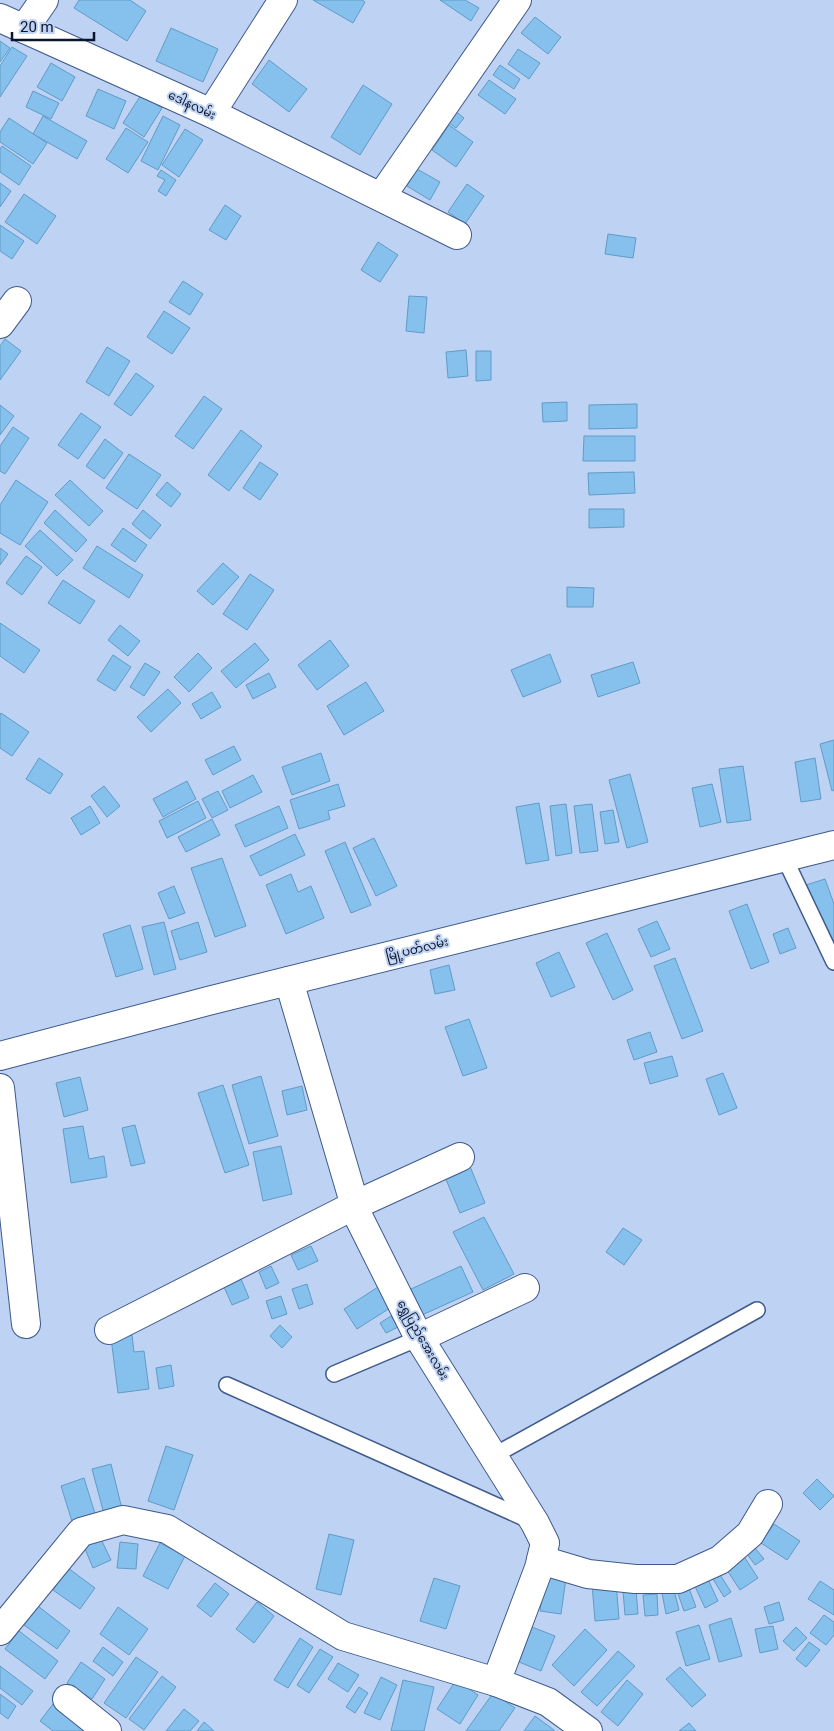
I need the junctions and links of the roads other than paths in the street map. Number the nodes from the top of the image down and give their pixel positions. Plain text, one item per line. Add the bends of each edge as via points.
1 (44, 0) edge
2 (283, 0) edge
3 (517, 0) edge
4 (12, 23) edge
5 (211, 113) junction
6 (381, 197) junction
7 (457, 235) dead end
8 (17, 301) dead end
9 (0, 324) edge
10 (834, 845) edge
11 (784, 857) junction
12 (834, 962) edge
13 (288, 981) junction
14 (0, 1056) edge
15 (0, 1088) edge
16 (460, 1157) dead end
17 (355, 1205) junction
18 (525, 1288) dead end
19 (757, 1310) dead end
20 (26, 1324) dead end
21 (109, 1330) dead end
22 (419, 1338) junction
23 (334, 1374) dead end
24 (226, 1385) dead end
25 (493, 1456) junction
26 (768, 1504) dead end
27 (535, 1523) junction
28 (541, 1560) junction
29 (0, 1632) edge
30 (496, 1682) junction
31 (67, 1699) dead end
32 (107, 1731) edge
33 (588, 1731) edge

1 - 4 street
2 - 5 street
3 - 6 street
4 - 5 street, ဒေါနလမ်း
5 - 6 street, ဒေါနလမ်း
6 - 7 street, ဒေါနလမ်း
8 - 9 street
10 - 11 street, မြို့ပတ်လမ်း
11 - 12 lane
11 - 13 street, မြို့ပတ်လမ်း
13 - 14 street, မြို့ပတ်လမ်း
13 - 17 street, ရွှေပြည်အေးလမ်း
15 - 20 street
16 - 17 street
17 - 21 street
17 - 22 street, ရွှေပြည်အေးလမ်း
18 - 22 street
19 - 25 lane
22 - 23 lane
22 - 25 street, ရွှေပြည်အေးလမ်း
24 - 27 lane
25 - 27 street, ရွှေပြည်အေးလမ်း
26 - 28 street via 750,1534 720,1560 678,1580 588,1574
27 - 28 street, ရွှေပြည်အေးလမ်း via 545,1544
28 - 30 street, ရွှေပြည်အေးလမ်း
29 - 30 street via 81,1532 123,1520 166,1529 343,1636
30 - 33 street via 548,1702
31 - 32 street

